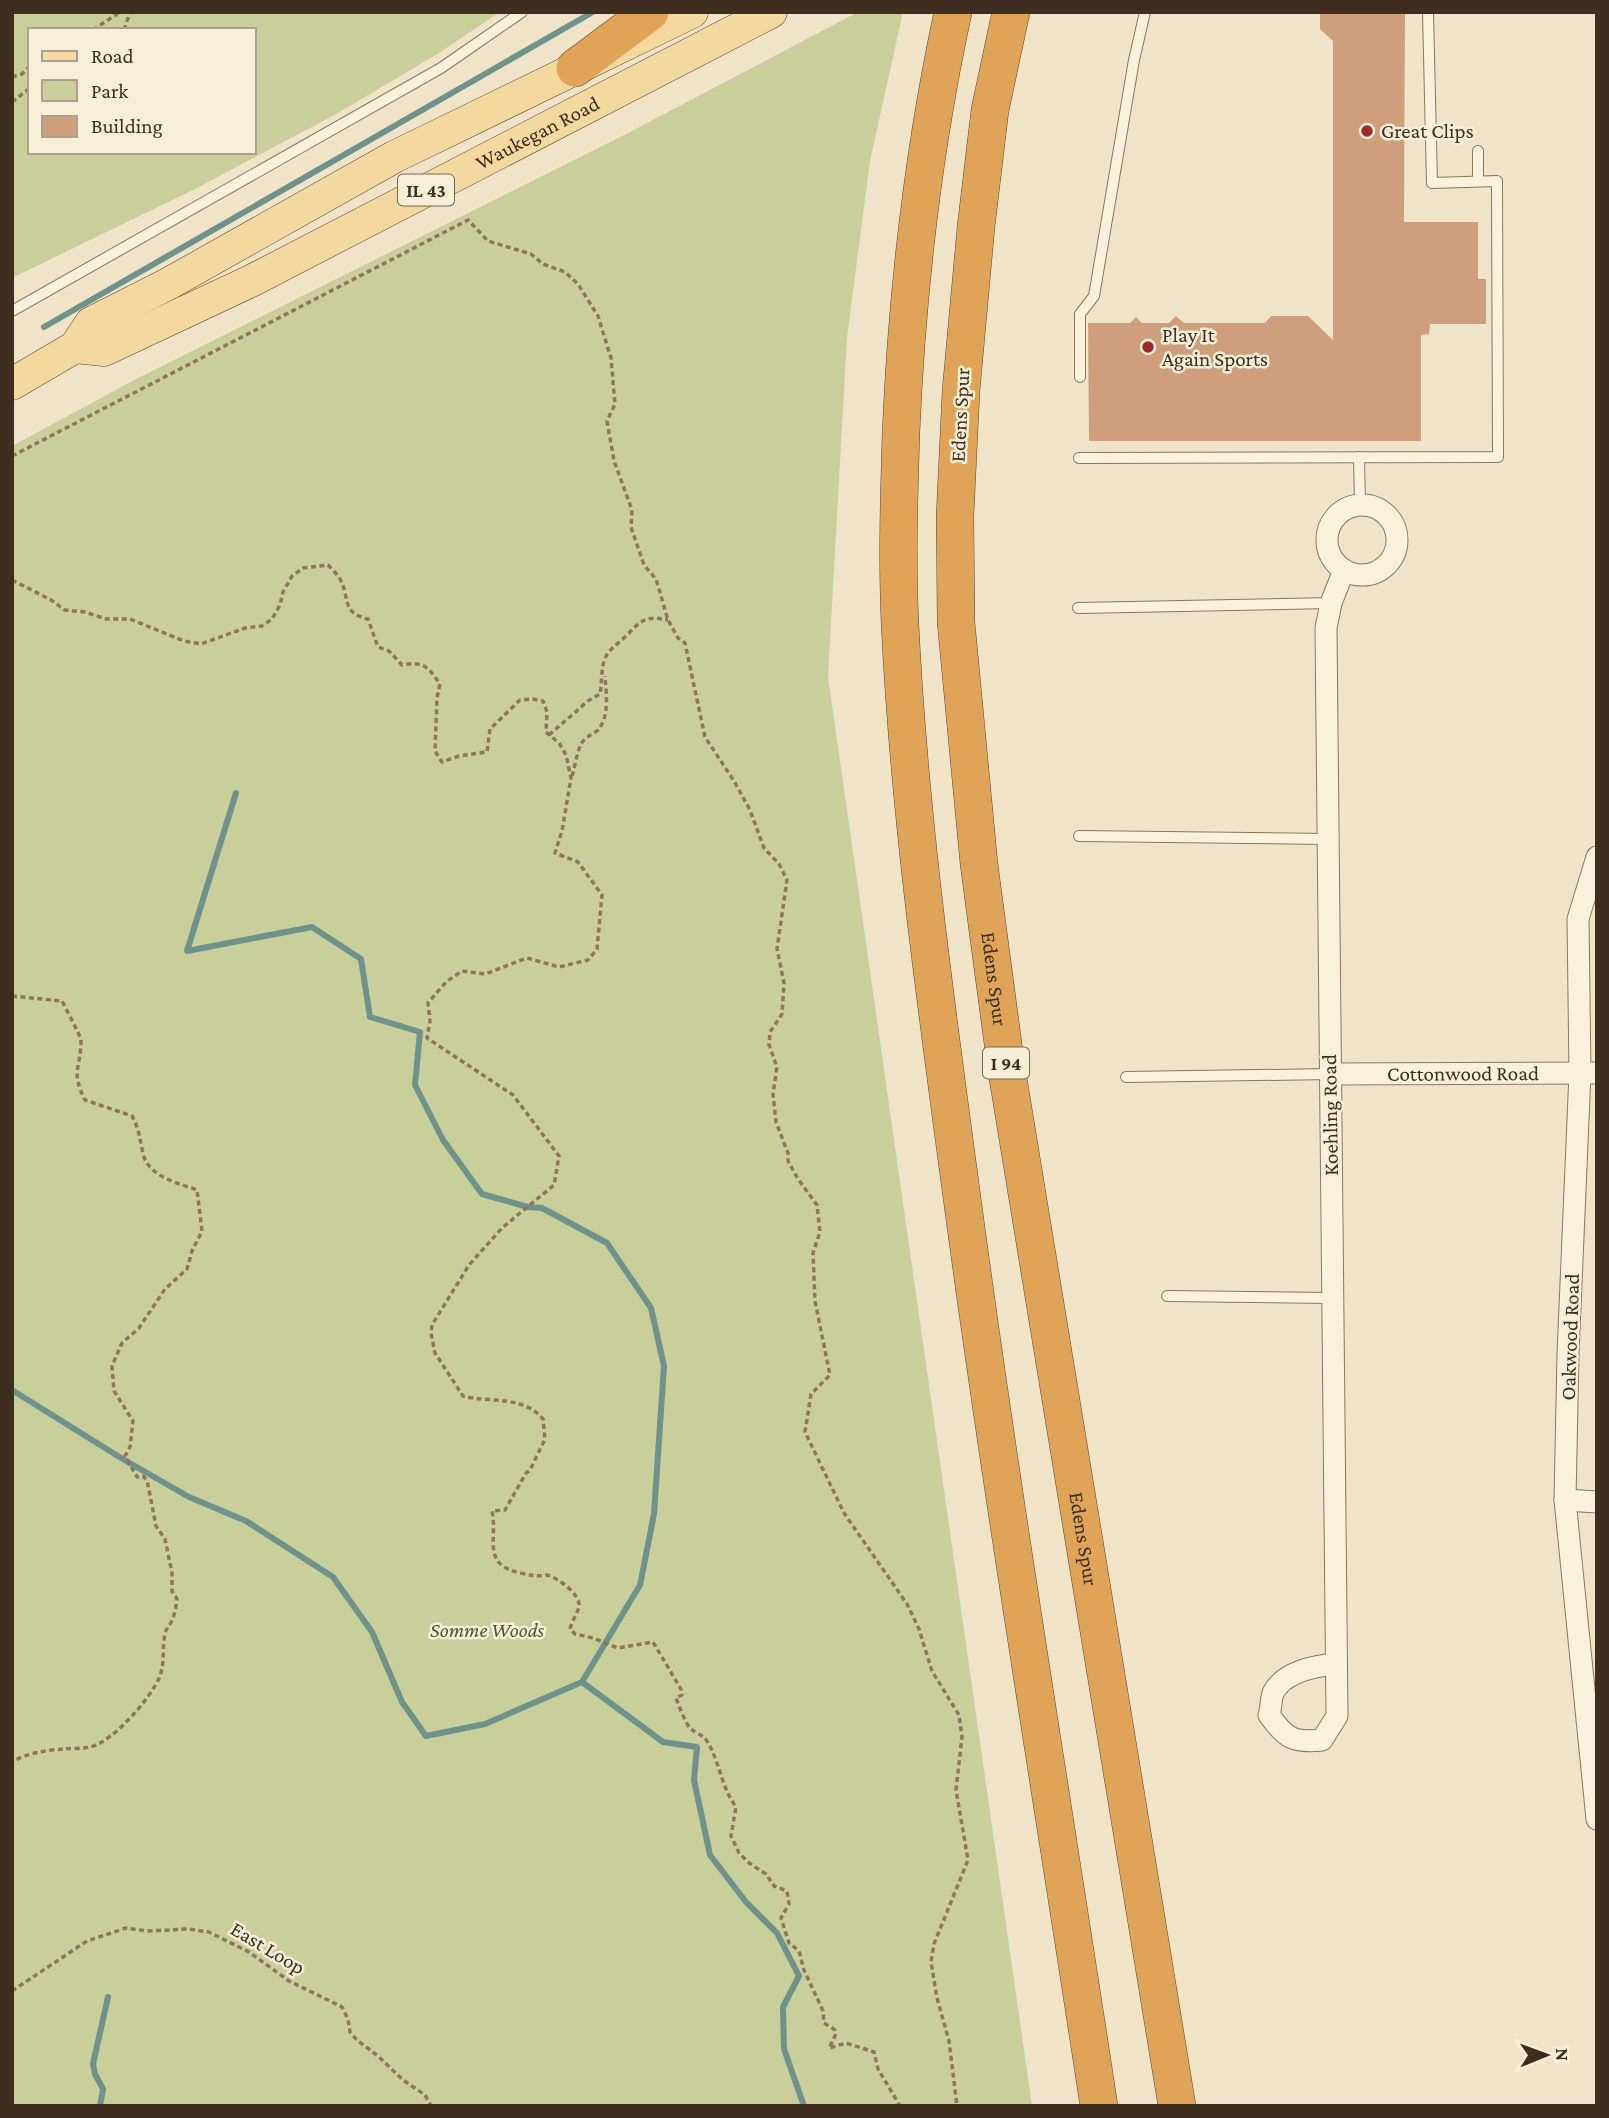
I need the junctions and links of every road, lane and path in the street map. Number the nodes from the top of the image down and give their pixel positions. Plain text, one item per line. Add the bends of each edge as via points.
1 (120, 12) edge
2 (522, 12) edge
3 (650, 12) edge
4 (692, 12) edge
5 (771, 12) edge
6 (953, 12) edge
7 (1011, 12) edge
8 (1145, 12) edge
9 (1428, 12) edge
10 (96, 28) edge
11 (28, 68) edge
12 (576, 68) junction
13 (12, 77) edge
14 (28, 90) edge
15 (12, 102) edge
16 (1478, 151) dead end
17 (1478, 181) junction
18 (12, 312) edge
19 (75, 347) junction
20 (1080, 377) dead end
21 (12, 383) edge
22 (12, 456) edge
23 (1359, 457) junction
24 (1079, 458) dead end
25 (1360, 505) junction
26 (1344, 570) junction
27 (12, 580) edge
28 (1331, 603) junction
29 (1079, 608) dead end
30 (668, 620) junction
31 (604, 662) junction
32 (550, 735) junction
33 (571, 778) junction
34 (1079, 836) dead end
35 (1328, 839) junction
36 (1597, 857) edge
37 (12, 996) edge
38 (1588, 1073) edge
39 (1330, 1074) junction
40 (1126, 1077) dead end
41 (1167, 1296) dead end
42 (1332, 1298) junction
43 (1565, 1500) junction
44 (1597, 1502) edge
45 (1336, 1664) dead end
46 (12, 1762) edge
47 (1597, 1819) edge
48 (12, 1991) edge
49 (431, 2106) edge
50 (900, 2106) edge
51 (957, 2106) edge
52 (1099, 2106) edge
53 (1177, 2106) edge

1 - 10 path
2 - 18 lane via 441,68
3 - 12 highway
4 - 12 main road, Waukegan Road / IL 43
5 - 19 main road, Waukegan Road / IL 43 via 251,281 104,350
6 - 52 highway via 917,219 906,341 899,495 900,622 922,893 976,1307
7 - 53 highway, Edens Spur / I 94 via 990,110 975,226 957,474 956,622 979,864 1006,1066
8 - 20 lane via 1094,296 1080,314
9 - 17 lane via 1432,183
11 - 13 path
12 - 19 main road, Waukegan Road / IL 43 via 394,158 91,323
14 - 15 path
16 - 17 lane
17 - 23 lane via 1497,180 1498,457
19 - 21 main road, Waukegan Road / IL 43
22 - 30 path via 468,220 488,241 531,254 565,272 598,316 611,358 615,404 607,421 614,461 628,494 638,552 656,579
23 - 24 lane
23 - 25 lane
25 - 26 street via 1344,510 1329,529 1329,552
25 - 26 street via 1383,511 1391,519 1398,542 1389,564 1379,571 1355,575
26 - 28 street, Koehling Road
27 - 32 path via 65,610 130,619 201,644 262,626 280,606 292,576 303,568 328,565 340,578 348,608 368,619 378,647 402,665 415,662 425,666 440,684 435,751 442,762 487,752 490,729 520,700 543,701
28 - 29 lane
28 - 35 street, Koehling Road via 1326,628
30 - 31 path via 655,617 635,625 610,649
30 - 51 path via 685,643 705,737 750,810 764,848 787,880 777,949 784,983 782,1014 770,1032 769,1045 776,1067 773,1094 788,1161 817,1205 820,1232 814,1253 815,1301 830,1374 811,1394 805,1432 844,1513 907,1604 932,1671 959,1715 962,1737 956,1790 968,1860 931,1962 949,2041
31 - 32 path via 600,694
31 - 33 path via 605,713 598,729 580,746
32 - 33 path via 566,755
33 - 50 path via 555,853 578,862 603,895 597,949 588,960 559,967 527,958 485,974 462,971 428,1003 427,1038 513,1095 559,1156 554,1185 502,1228 469,1265 430,1333 435,1353 463,1396 530,1407 543,1419 545,1438 530,1470 505,1510 492,1511 492,1547 497,1562 506,1570 547,1575 563,1583 578,1598 570,1629 575,1634 618,1648 653,1643 659,1649 681,1689 678,1706 690,1728 708,1742 724,1789 736,1807 734,1846 774,1886 787,1891 789,1903 781,1918 789,1943 799,1951 824,2023 835,2029 829,2048 846,2043 874,2052 878,2069
34 - 35 lane
35 - 39 street, Koehling Road
36 - 38 street, Oakwood Road via 1578,919
37 - 46 path via 62,1002 81,1040 76,1069 85,1100 132,1116 144,1158 166,1181 197,1190 202,1231 187,1269 122,1343 112,1366 114,1391 133,1421 125,1456 137,1477 147,1480 177,1599 165,1631 160,1676 144,1705 107,1740 91,1747 22,1756
38 - 39 street, Cottonwood Road
38 - 43 street, Oakwood Road via 1569,1340
39 - 40 lane
39 - 42 street, Koehling Road
41 - 42 lane
42 - 45 street, Koehling Road
43 - 44 street
43 - 47 street, Oakwood Road
48 - 49 path, East Loop via 87,1941 126,1928 209,1932 342,2007 356,2040 425,2095

